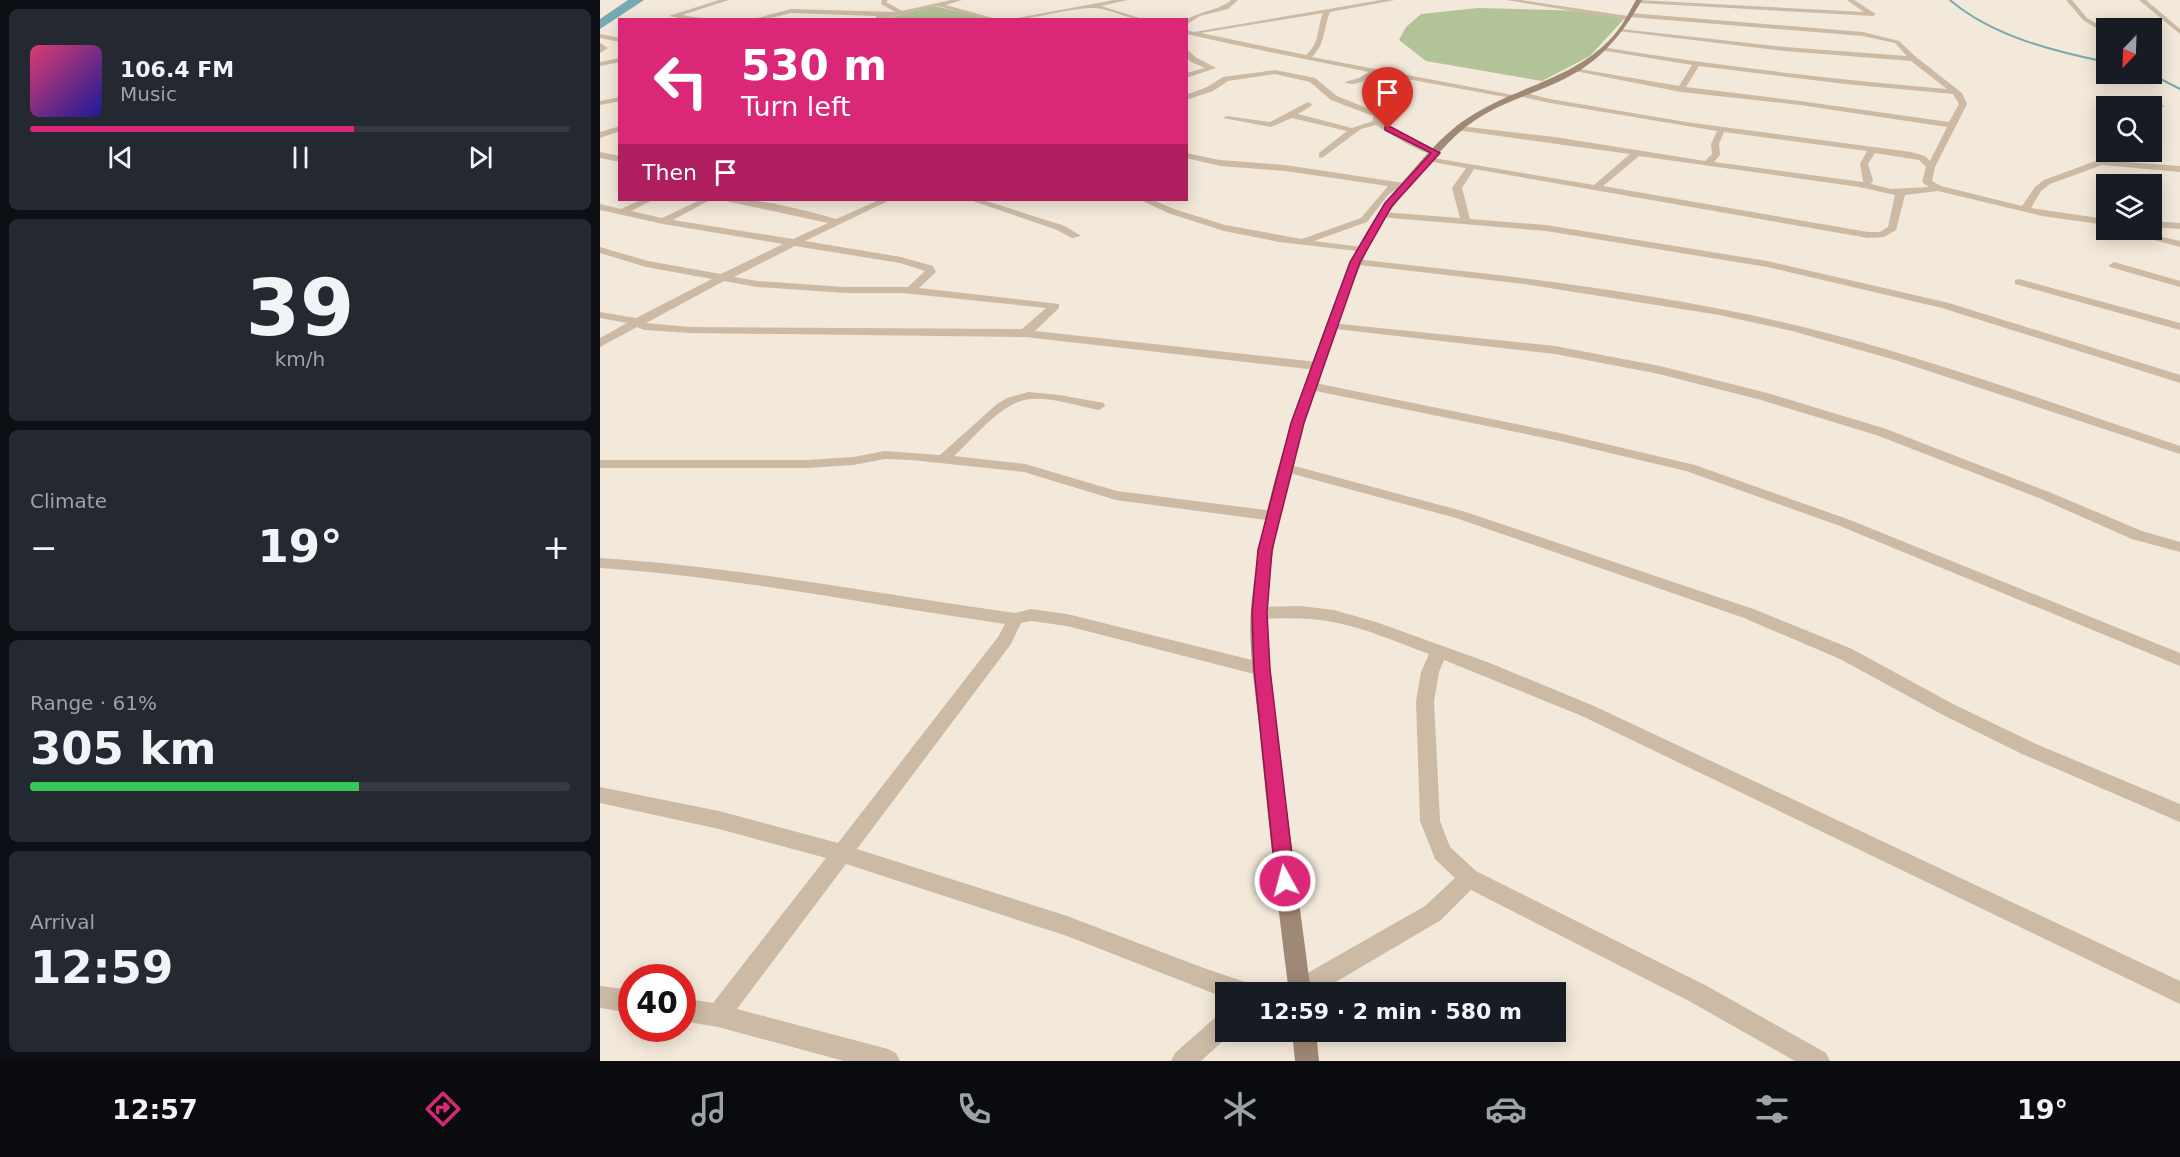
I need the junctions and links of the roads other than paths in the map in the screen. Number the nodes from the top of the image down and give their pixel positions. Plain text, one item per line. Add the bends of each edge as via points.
1 (726, 0) edge
2 (885, 0) edge
3 (959, 0) edge
4 (1080, 0) edge
5 (1125, 0) edge
6 (1235, 0) edge
7 (1392, 0) edge
8 (1509, 0) edge
9 (1639, 0) edge
10 (1850, 0) edge
11 (2069, 0) edge
12 (2142, 0) edge
13 (938, 4) junction
14 (1092, 5) junction
15 (1328, 9) junction
16 (900, 12) junction
17 (1873, 14) junction
18 (887, 15) junction
19 (1629, 16) junction
20 (692, 18) edge
21 (761, 18) edge
22 (879, 18) edge
23 (990, 18) edge
24 (1020, 18) edge
25 (1136, 18) edge
26 (1188, 22) edge
27 (1877, 24) dead end
28 (2096, 26) edge
29 (1621, 31) junction
30 (1189, 32) edge
31 (1884, 32) dead end
32 (2180, 32) edge
33 (600, 37) edge
34 (1891, 39) junction
35 (618, 40) edge
36 (600, 45) edge
37 (1602, 49) junction
38 (600, 51) edge
39 (1188, 52) edge
40 (1306, 59) junction
41 (1913, 59) junction
42 (618, 60) edge
43 (1697, 63) junction
44 (600, 64) edge
45 (1574, 70) junction
46 (1371, 71) junction
47 (1188, 75) edge
48 (1348, 82) dead end
49 (1681, 90) junction
50 (1955, 92) junction
51 (1518, 95) junction
52 (1188, 97) edge
53 (618, 99) edge
54 (610, 101) junction
55 (600, 103) edge
56 (1308, 104) dead end
57 (618, 106) edge
58 (1291, 115) junction
59 (1227, 118) dead end
60 (1378, 118) junction
61 (1950, 125) junction
62 (1459, 128) junction
63 (618, 129) edge
64 (1352, 130) junction
65 (1721, 130) junction
66 (600, 135) edge
67 (1871, 149) junction
68 (1637, 153) junction
69 (1322, 154) dead end
70 (600, 155) edge
71 (1188, 155) edge
72 (1433, 156) junction
73 (618, 159) edge
74 (2130, 162) edge
75 (1707, 164) junction
76 (2131, 165) junction
77 (1471, 167) junction
78 (1931, 167) junction
79 (2180, 169) edge
80 (1866, 185) junction
81 (1400, 186) junction
82 (1596, 188) junction
83 (1938, 188) junction
84 (1901, 193) junction
85 (646, 201) edge
86 (704, 201) edge
87 (733, 201) edge
88 (770, 201) edge
89 (884, 201) edge
90 (978, 201) edge
91 (1148, 201) edge
92 (761, 205) junction
93 (600, 207) edge
94 (2025, 209) junction
95 (621, 212) junction
96 (1382, 215) junction
97 (663, 221) junction
98 (1466, 221) junction
99 (835, 222) junction
100 (2096, 222) edge
101 (2162, 225) edge
102 (2180, 226) edge
103 (1076, 237) dead end
104 (2163, 240) joint
105 (1302, 242) junction
106 (794, 243) junction
107 (2180, 244) edge
108 (600, 250) edge
109 (2160, 252) dead end
110 (1358, 256) junction
111 (2114, 265) dead end
112 (724, 277) junction
113 (2019, 282) dead end
114 (2180, 284) edge
115 (910, 291) junction
116 (600, 315) edge
117 (638, 322) junction
118 (1331, 326) junction
119 (2180, 327) edge
120 (1025, 333) junction
121 (600, 343) edge
122 (1317, 366) junction
123 (2180, 379) edge
124 (1310, 386) junction
125 (1099, 406) dead end
126 (2180, 450) edge
127 (945, 458) junction
128 (600, 464) edge
129 (1287, 468) junction
130 (1273, 516) junction
131 (2180, 547) edge
132 (600, 563) edge
133 (1259, 613) junction
134 (1015, 619) junction
135 (1439, 651) junction
136 (2180, 660) edge
137 (1262, 669) junction
138 (600, 795) edge
139 (2180, 813) edge
140 (841, 852) junction
141 (1469, 878) junction
142 (1217, 982) edge
143 (1293, 982) edge
144 (1312, 982) edge
145 (2180, 993) edge
146 (600, 997) edge
147 (618, 1000) edge
148 (696, 1011) edge
149 (718, 1014) junction
150 (1215, 1033) edge
151 (1305, 1042) edge
152 (888, 1061) edge
153 (1183, 1061) edge
154 (1307, 1061) edge
155 (1818, 1061) edge

1 - 20 street via 672,16
2 - 16 street via 883,3
3 - 13 street
4 - 14 street
5 - 14 street
6 - 26 street via 1226,8
7 - 15 street
8 - 19 street
9 - 17 street
9 - 19 street
10 - 17 street
11 - 28 street
12 - 32 street
13 - 16 street
13 - 23 street
14 - 24 street
14 - 25 street
15 - 30 street
15 - 40 street via 1321,27 1322,42
16 - 18 street
17 - 27 street
18 - 21 street via 791,11
18 - 22 street
19 - 29 street
19 - 34 street
29 - 37 street
29 - 41 street via 1785,50
30 - 40 street
31 - 34 street
33 - 35 street
34 - 41 street
36 - 38 street via 605,48
37 - 43 street
37 - 45 street
39 - 47 street via 1194,60 1212,68
40 - 46 street
41 - 50 street
42 - 44 street
43 - 49 street
43 - 50 street
45 - 49 street
45 - 51 street
46 - 48 street via 1361,80
46 - 51 street
46 - 60 street via 1398,87 1374,99 1389,106
49 - 61 street
50 - 61 street via 1963,104
51 - 62 street via 1481,112
51 - 65 street
52 - 60 street via 1226,79 1275,72 1312,80 1334,98
53 - 54 street
54 - 55 street
54 - 57 street
56 - 58 street
58 - 59 street via 1271,124
58 - 64 street
60 - 64 street
60 - 72 street
61 - 78 street
62 - 68 street
62 - 72 street
63 - 66 street
64 - 69 street
65 - 67 street
65 - 75 street via 1715,144 1716,155
67 - 78 street via 1922,158
67 - 80 street via 1864,164
68 - 75 street
68 - 82 street
70 - 73 street
71 - 81 street
72 - 77 street
72 - 81 street
74 - 76 street
75 - 80 street
76 - 79 street
76 - 94 street via 2089,165 2038,189
77 - 82 street
77 - 98 street via 1457,188
78 - 83 street via 1927,182
80 - 84 street
81 - 96 street
81 - 105 street via 1384,193 1364,220
82 - 84 street via 1881,235 1894,227 1894,204
83 - 84 street
83 - 94 street
85 - 95 street
86 - 97 street
87 - 92 street
88 - 92 street
89 - 99 street
90 - 103 street via 1061,228
91 - 105 street via 1214,225
92 - 99 street
93 - 95 street
94 - 100 street
95 - 97 street
96 - 98 street
96 - 110 street
97 - 106 street
98 - 123 street via 1581,232 1847,281 1945,305
99 - 106 street
101 - 102 street
104 - 107 street
104 - 109 street
105 - 110 street
106 - 112 street
106 - 115 street via 929,268 931,272
108 - 112 street via 646,264
110 - 118 street
110 - 126 street via 1719,312 1794,328 1950,373
111 - 114 street
112 - 115 street via 806,288
112 - 117 street
113 - 119 street
115 - 120 street via 1055,306
116 - 117 street
117 - 120 street via 644,327 690,330
117 - 121 street
118 - 122 street
118 - 131 street via 1509,343 1578,354 1766,397 1881,432 2137,535
120 - 122 street
122 - 124 street
124 - 129 street
124 - 136 street via 1690,468 1845,523
125 - 127 street via 1021,396 981,424
127 - 128 street via 885,455 807,464
127 - 130 street via 1025,468 1116,495
129 - 130 street
129 - 139 street via 1461,515 1750,614 1846,654 2029,749
130 - 133 street via 1265,550
132 - 134 street via 750,579
133 - 135 street via 1334,616
133 - 137 street
134 - 137 street via 1031,615 1066,620
134 - 140 street via 1005,640
135 - 141 street via 1430,672 1425,701 1430,821 1442,853
135 - 145 street via 1588,711
137 - 143 street
138 - 140 street via 704,815
140 - 142 street via 1070,927
140 - 149 street
141 - 144 street via 1433,913
141 - 155 street via 1697,993
146 - 147 street
148 - 149 street
149 - 152 street
150 - 153 street
151 - 154 street

